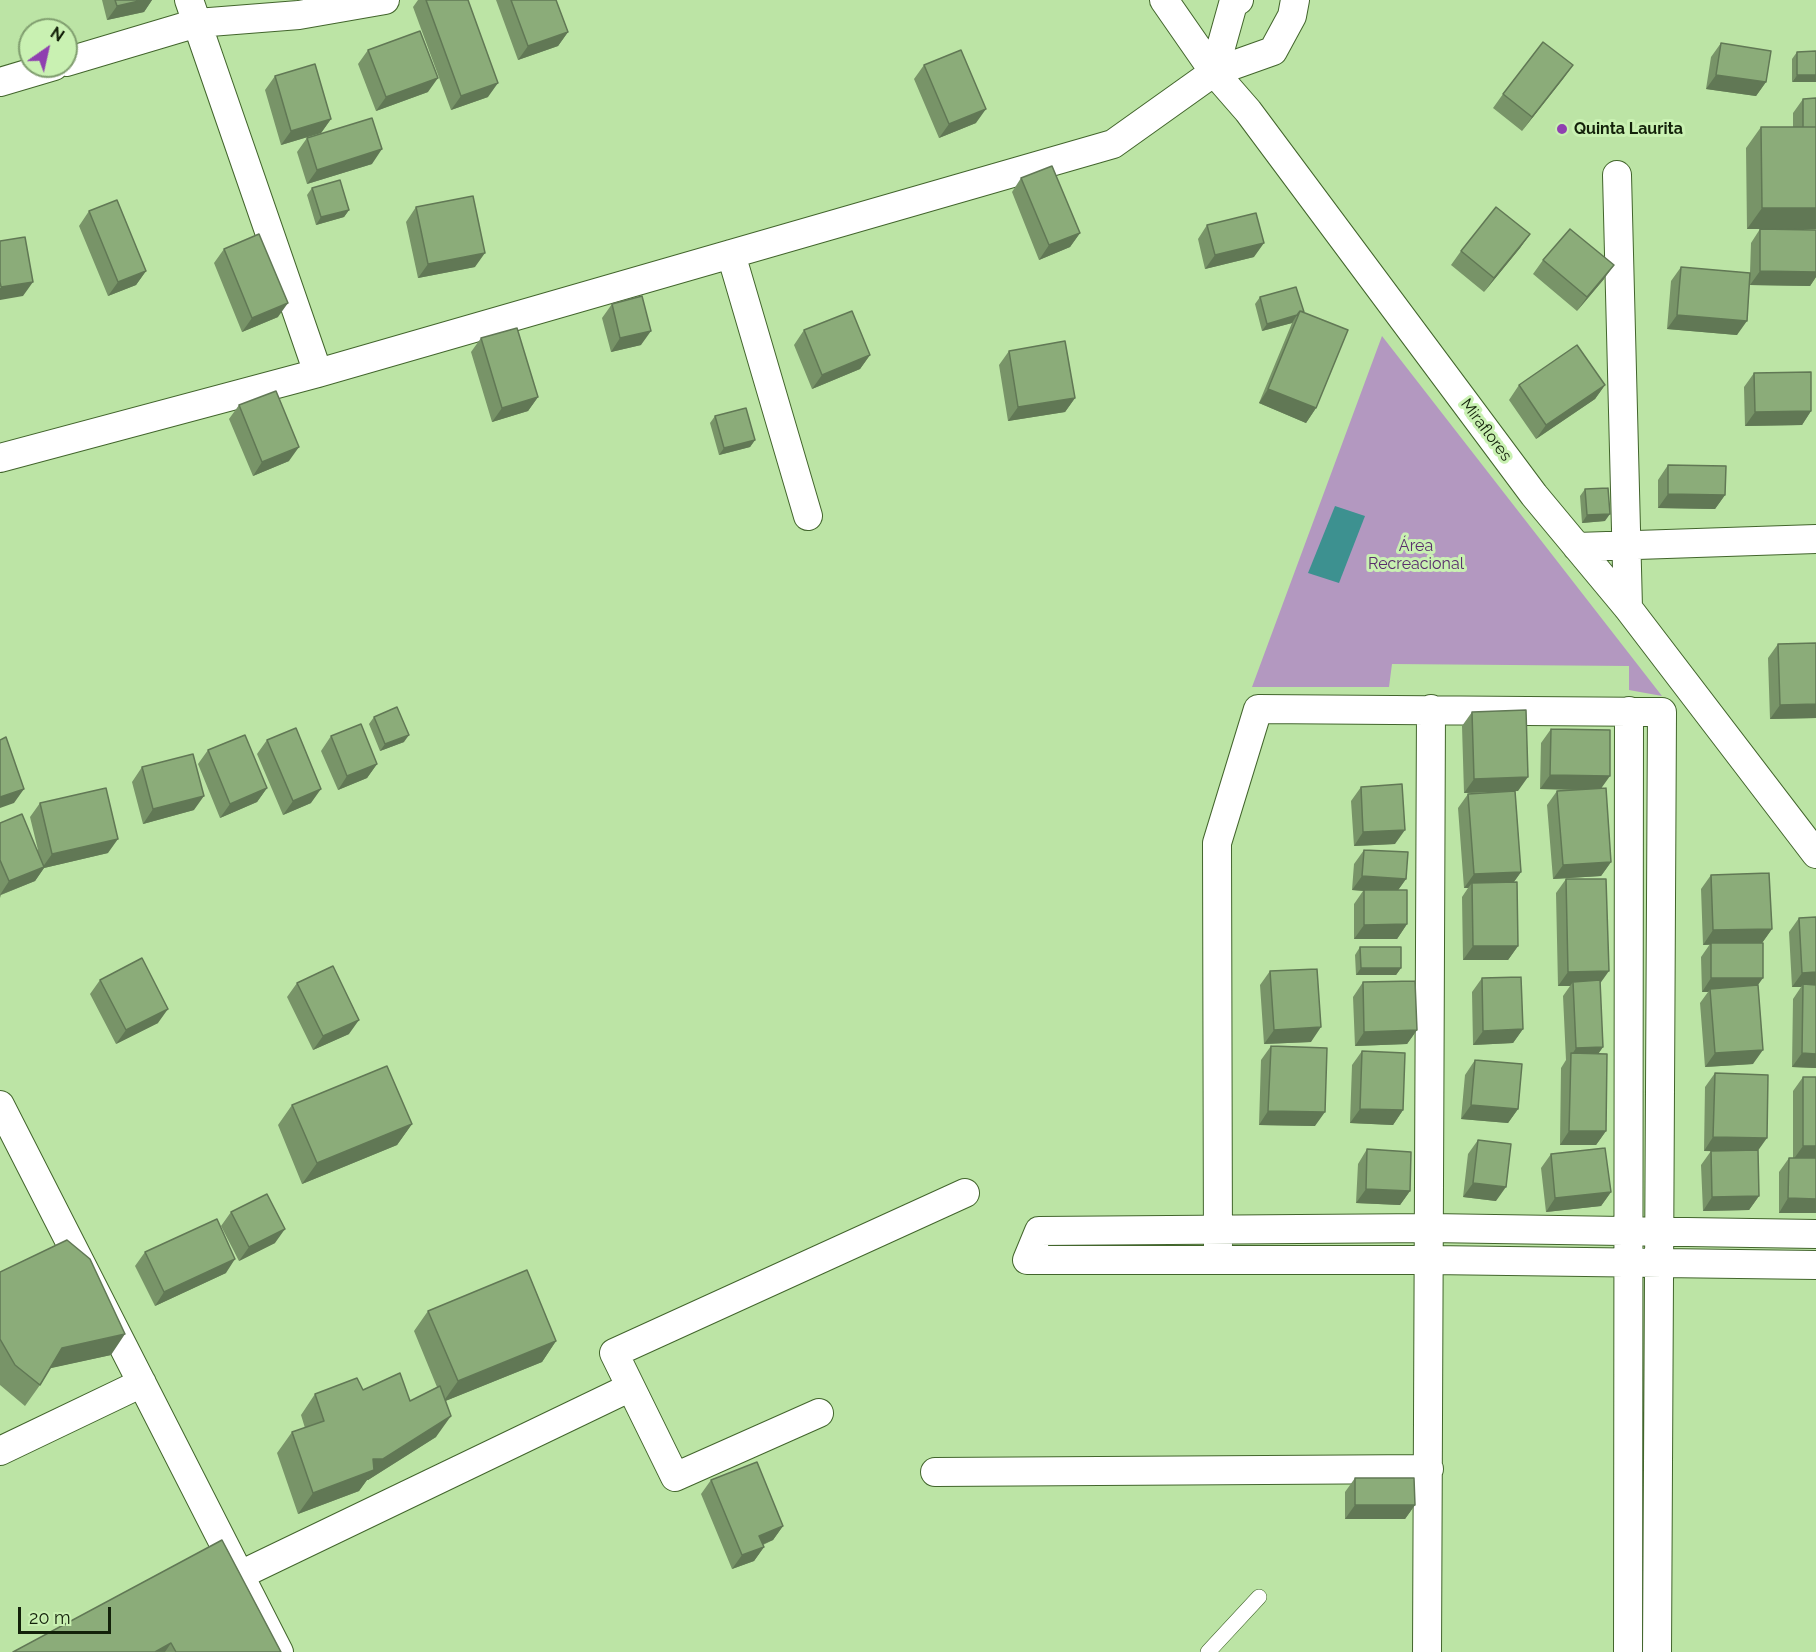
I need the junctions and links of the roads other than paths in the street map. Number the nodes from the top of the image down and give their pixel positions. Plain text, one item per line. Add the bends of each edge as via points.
1 (385, 0) edge
2 (1164, 0) edge
3 (1239, 0) edge
4 (1295, 0) edge
5 (193, 11) edge
6 (78, 57) edge
7 (1214, 72) junction
8 (18, 77) edge
9 (0, 82) edge
10 (1617, 175) dead end
11 (731, 254) junction
12 (318, 373) junction
13 (0, 458) edge
14 (808, 516) dead end
15 (1816, 539) edge
16 (1625, 546) junction
17 (1577, 547) junction
18 (1628, 608) junction
19 (1431, 709) junction
20 (1629, 711) junction
21 (1816, 854) edge
22 (0, 1105) edge
23 (965, 1193) dead end
24 (1430, 1228) junction
25 (1217, 1229) junction
26 (1630, 1231) junction
27 (1660, 1231) junction
28 (1816, 1234) edge
29 (1218, 1259) junction
30 (1431, 1260) junction
31 (1630, 1262) junction
32 (1661, 1262) junction
33 (1816, 1265) edge
34 (142, 1383) junction
35 (629, 1388) junction
36 (819, 1413) dead end
37 (0, 1451) edge
38 (1429, 1469) junction
39 (935, 1472) dead end
40 (240, 1575) junction
41 (1259, 1597) dead end
42 (279, 1652) edge
43 (1208, 1652) edge
44 (1427, 1652) edge
45 (1628, 1652) edge
46 (1657, 1652) edge

1 - 5 street via 299,15
2 - 7 street, Miraflores
3 - 7 street via 1233,4
4 - 7 street via 1292,16 1273,51
5 - 6 street
5 - 12 street
7 - 11 street via 1113,144
7 - 17 street, Miraflores via 1248,111 1534,495
8 - 9 street
10 - 16 street
11 - 12 street
11 - 14 street
12 - 13 street
15 - 16 street
16 - 17 street
16 - 18 street
17 - 18 street, Miraflores
18 - 21 street, Miraflores
19 - 20 street
19 - 24 street
19 - 25 street via 1257,709 1217,843
20 - 26 street
20 - 27 street via 1662,712
22 - 34 street
23 - 35 street via 614,1353
24 - 25 street
24 - 26 street
24 - 30 street
25 - 29 street
25 - 29 street via 1039,1231 1027,1260
26 - 27 street
26 - 31 street
27 - 28 street
27 - 32 street
29 - 30 street
30 - 31 street
30 - 38 street
31 - 32 street
31 - 45 street
32 - 33 street
32 - 46 street
34 - 37 street
34 - 40 street
35 - 36 street via 675,1478
35 - 40 street
38 - 39 street
38 - 44 street
40 - 42 street
41 - 43 lane

